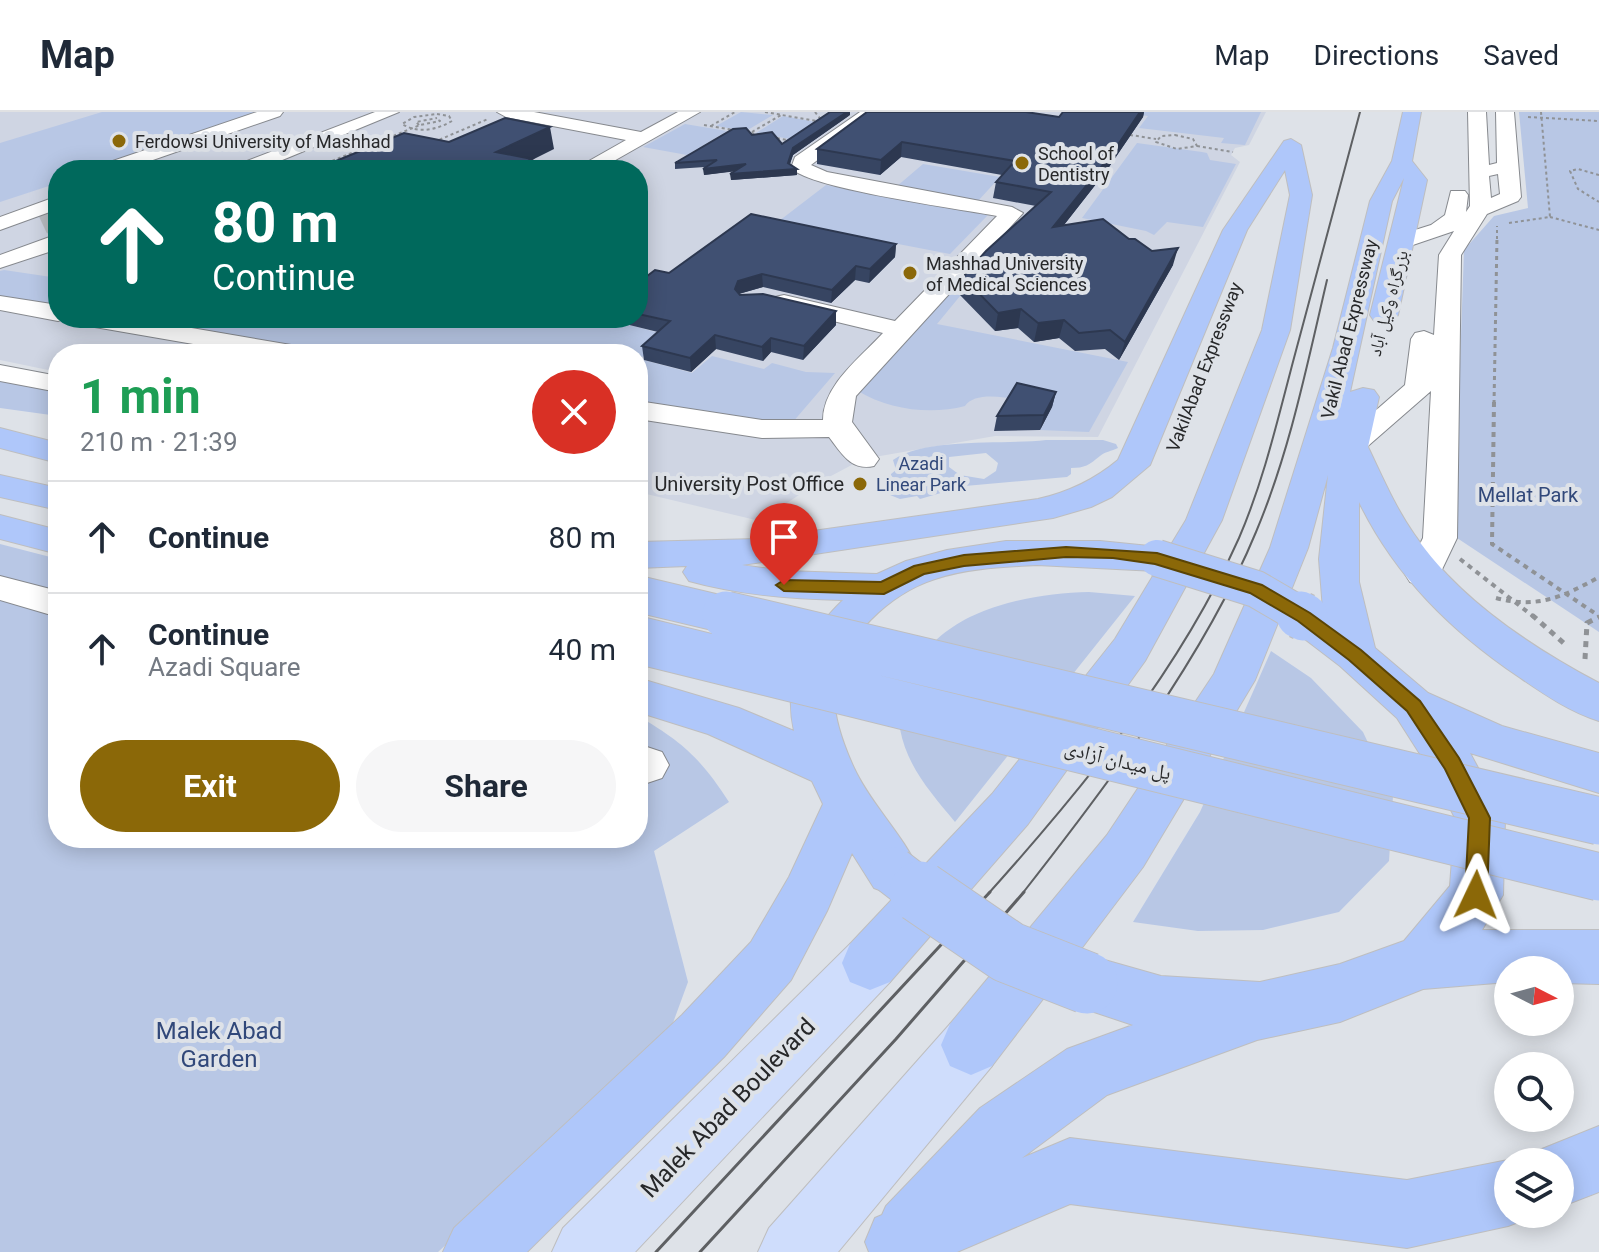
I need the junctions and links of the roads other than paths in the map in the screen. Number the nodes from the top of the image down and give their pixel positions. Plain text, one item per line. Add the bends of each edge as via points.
1 (390, 112) edge
2 (871, 112) edge
3 (1412, 112) edge
4 (503, 113) edge
5 (1512, 114) edge
6 (282, 118) edge
7 (694, 118) edge
8 (1465, 118) edge
9 (1295, 134) junction
10 (1506, 135) junction
11 (644, 138) junction
12 (139, 160) edge
13 (173, 160) edge
14 (267, 160) edge
15 (602, 160) edge
16 (1402, 161) junction
17 (1507, 166) junction
18 (1451, 181) junction
19 (48, 189) tunnel mouth
20 (0, 206) edge
21 (48, 206) tunnel mouth
22 (0, 224) edge
23 (1404, 241) junction
24 (762, 297) edge
25 (0, 303) edge
26 (48, 311) edge
27 (147, 328) edge
28 (901, 330) junction
29 (1377, 343) dead end
30 (239, 344) edge
31 (0, 373) edge
32 (1369, 373) dead end
33 (48, 382) edge
34 (648, 412) edge
35 (1186, 413) dead end
36 (0, 421) edge
37 (48, 427) edge
38 (837, 427) junction
39 (0, 438) edge
40 (1350, 446) junction
41 (48, 450) edge
42 (863, 459) dead end
43 (1166, 463) dead end
44 (0, 486) edge
45 (48, 497) edge
46 (1137, 497) dead end
47 (0, 527) edge
48 (1104, 528) dead end
49 (48, 539) edge
50 (1066, 552) junction
51 (648, 557) edge
52 (648, 559) edge
53 (684, 568) junction
54 (1423, 574) junction
55 (0, 588) edge
56 (884, 588) junction
57 (648, 596) edge
58 (48, 601) edge
59 (648, 642) edge
60 (1355, 655) junction
61 (648, 670) edge
62 (1596, 685) edge
63 (648, 698) edge
64 (1413, 706) junction
65 (1599, 773) edge
66 (838, 786) junction
67 (1599, 821) edge
68 (1599, 877) edge
69 (1599, 957) edge
70 (1423, 962) junction
71 (870, 963) joint
72 (1260, 1011) junction
73 (971, 1045) joint
74 (1599, 1159) edge
75 (1574, 1169) edge
76 (1494, 1196) edge
77 (896, 1247) edge
78 (478, 1252) edge
79 (587, 1252) edge
80 (793, 1252) edge

1 - 14 street
2 - 28 street via 802,161 801,168 1012,213
3 - 16 highway, Vakil Abad Expressway
4 - 11 street
5 - 10 street
6 - 12 street
6 - 13 street
7 - 11 street
8 - 10 street
8 - 18 street
8 - 40 street via 1481,208 1466,229 1433,248 1419,388
9 - 35 highway, VakilAbad Expressway
9 - 51 highway via 1235,230 1133,465 1107,488 1038,510 757,552
9 - 71 highway via 1301,195 1276,330 1204,520 1130,650 1019,797
10 - 17 street
11 - 15 street
16 - 23 highway, بزرگراه وکیل آباد via 1416,180
16 - 73 highway, Vakil Abad Expressway via 1381,201 1348,348 1289,548 1233,680 1134,838
17 - 18 street
17 - 54 street via 1511,197 1478,210 1450,255 1440,538
18 - 23 street via 1455,218 1439,230
19 - 20 street
21 - 22 street
23 - 29 highway, بزرگراه وکیل آباد
24 - 28 street
25 - 26 street
27 - 30 street
28 - 38 street via 843,394 836,410
31 - 33 street
32 - 40 highway, بزرگراه وکیل آباد
34 - 38 street via 739,427 805,432
36 - 37 highway
38 - 42 street
39 - 41 highway
40 - 54 highway via 1400,543
40 - 60 highway via 1339,583
43 - 46 highway, VakilAbad Expressway
44 - 45 highway
47 - 49 highway
48 - 50 highway
50 - 56 highway via 964,560 920,570
50 - 60 highway, bridge via 1157,558 1256,589
52 - 53 highway
53 - 56 highway via 784,585
53 - 61 highway via 705,604 699,633 667,663
54 - 62 highway via 1493,637
55 - 58 street
56 - 66 highway via 853,612 820,658 812,701
57 - 67 highway, bridge
59 - 68 highway, پل میدان آزادی, bridge
60 - 64 highway
63 - 66 highway via 723,721
64 - 65 highway via 1490,741
64 - 70 highway via 1480,818 1476,895
66 - 72 highway, bridge via 893,871 1008,952 1161,1005
66 - 78 highway via 808,894 771,961 703,1036
69 - 70 highway via 1503,955
70 - 72 highway via 1340,993
71 - 79 main road, Malek Abad Boulevard
72 - 77 highway via 1089,1071 1003,1131
73 - 80 main road
74 - 75 highway
76 - 77 highway via 1407,1214 1070,1171

